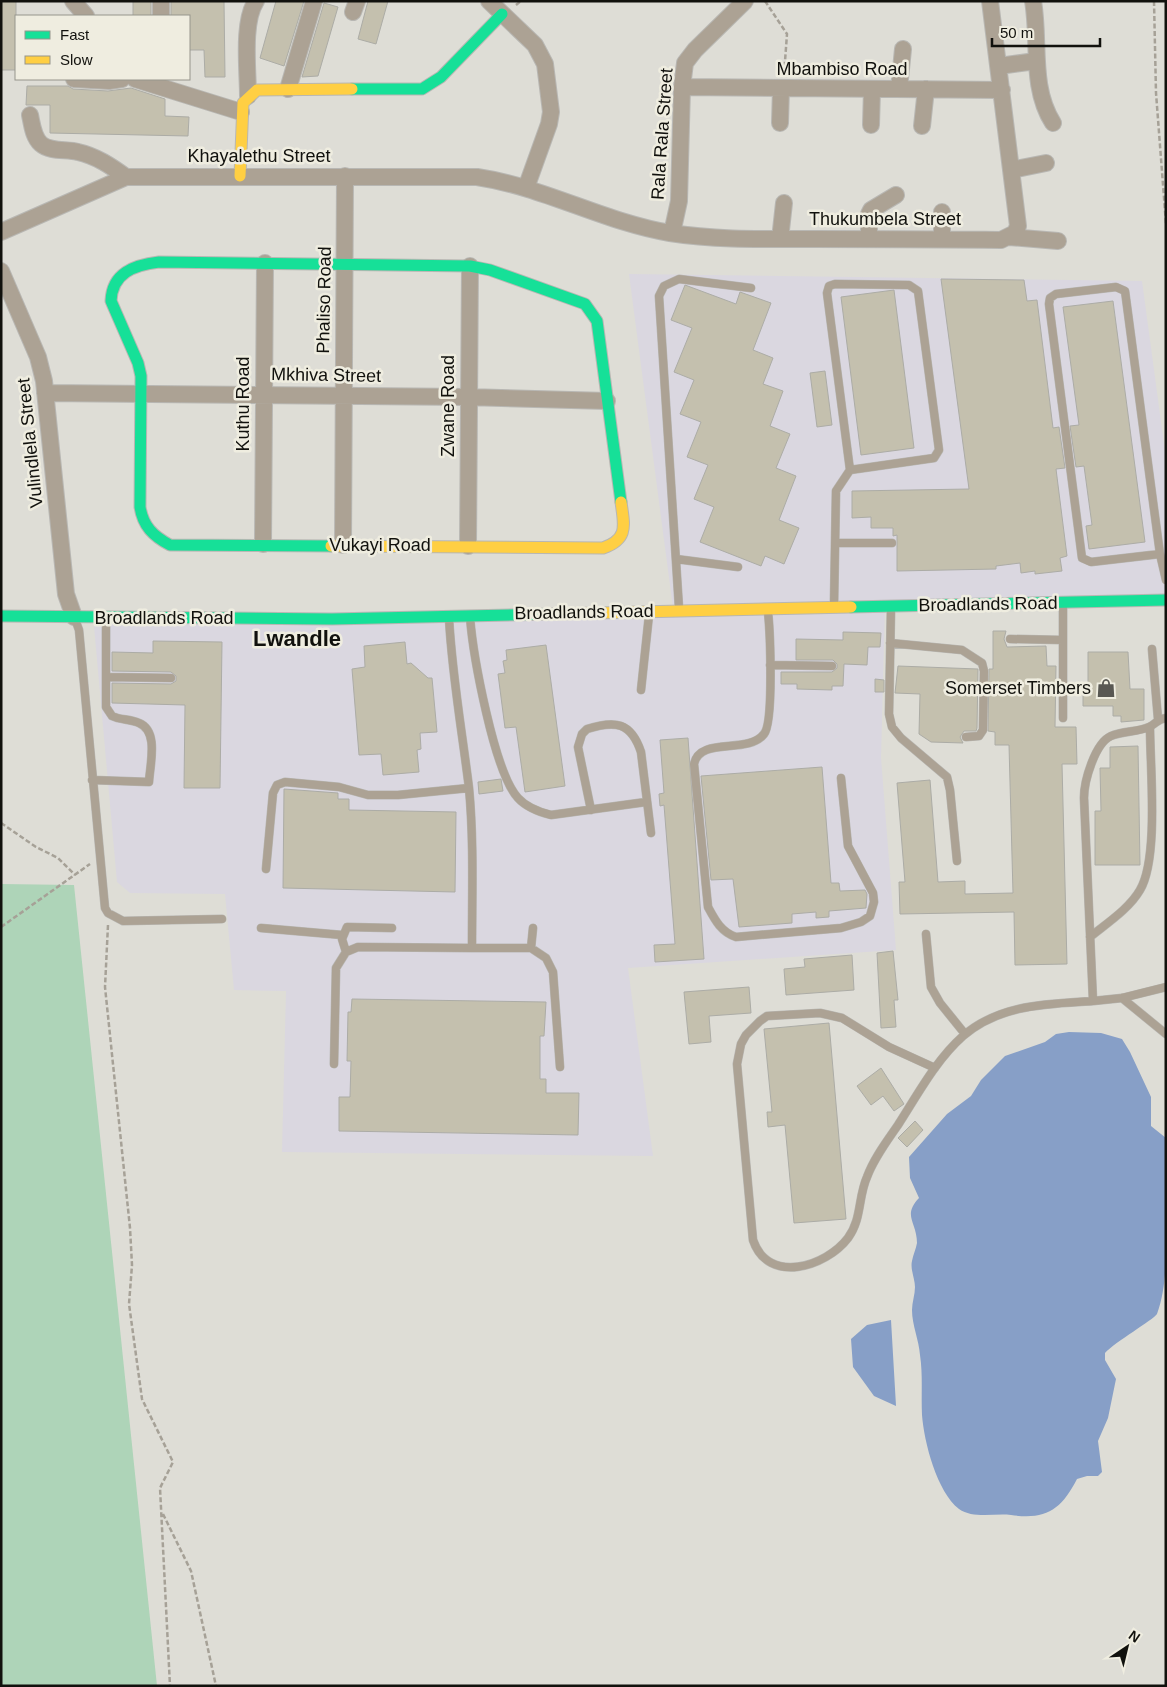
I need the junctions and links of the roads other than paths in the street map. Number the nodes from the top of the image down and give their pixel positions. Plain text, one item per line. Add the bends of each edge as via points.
1 (73, 1) edge
2 (161, 1) edge
3 (256, 1) edge
4 (314, 1) edge
5 (489, 1) edge
6 (745, 1) edge
7 (990, 1) edge
8 (1032, 1) edge
9 (502, 14) junction
10 (85, 15) edge
11 (161, 15) edge
12 (902, 49) dead end
13 (1036, 62) junction
14 (999, 66) junction
15 (92, 80) edge
16 (116, 80) edge
17 (138, 80) edge
18 (682, 87) junction
19 (781, 88) junction
20 (288, 89) junction
21 (872, 89) junction
22 (899, 89) junction
23 (926, 89) junction
24 (1002, 90) junction
25 (248, 96) junction
26 (241, 112) junction
27 (30, 115) dead end
28 (1053, 122) dead end
29 (780, 123) dead end
30 (871, 125) dead end
31 (922, 126) dead end
32 (1046, 163) dead end
33 (1011, 170) junction
34 (240, 176) junction
35 (345, 176) junction
36 (126, 177) junction
37 (526, 188) junction
38 (896, 195) dead end
39 (784, 203) dead end
40 (942, 212) dead end
41 (1, 232) edge
42 (672, 233) junction
43 (780, 238) junction
44 (1009, 238) junction
45 (869, 239) junction
46 (942, 239) junction
47 (1058, 241) dead end
48 (265, 263) junction
49 (344, 264) junction
50 (470, 266) junction
51 (1, 271) edge
52 (751, 288) dead end
53 (45, 393) junction
54 (140, 393) junction
55 (263, 394) junction
56 (342, 395) junction
57 (467, 396) junction
58 (606, 401) junction
59 (850, 470) junction
60 (835, 543) junction
61 (892, 543) dead end
62 (263, 544) junction
63 (343, 545) junction
64 (468, 546) junction
65 (1160, 554) junction
66 (676, 559) junction
67 (738, 567) dead end
68 (1166, 580) edge
69 (1166, 600) edge
70 (1062, 602) junction
71 (891, 606) junction
72 (834, 607) junction
73 (768, 608) junction
74 (649, 610) junction
75 (679, 610) junction
76 (449, 615) junction
77 (470, 615) junction
78 (1, 616) edge
79 (74, 617) junction
80 (106, 618) junction
81 (1010, 639) dead end
82 (1063, 640) junction
83 (890, 643) junction
84 (1152, 649) dead end
85 (770, 665) junction
86 (832, 666) dead end
87 (106, 677) junction
88 (171, 678) dead end
89 (641, 690) dead end
90 (1063, 718) dead end
91 (1162, 719) edge
92 (1150, 727) junction
93 (966, 737) dead end
94 (841, 778) dead end
95 (92, 780) junction
96 (468, 788) junction
97 (646, 802) junction
98 (590, 810) junction
99 (650, 833) dead end
100 (957, 861) dead end
101 (266, 869) dead end
102 (222, 919) dead end
103 (260, 928) dead end
104 (392, 928) dead end
105 (533, 928) dead end
106 (926, 934) dead end
107 (342, 935) junction
108 (1090, 937) junction
109 (472, 948) junction
110 (531, 948) junction
111 (346, 952) junction
112 (1166, 987) edge
113 (1122, 998) junction
114 (1093, 1001) junction
115 (965, 1034) junction
116 (1166, 1034) edge
117 (334, 1064) dead end
118 (560, 1067) dead end
119 (935, 1068) junction

1 - 10 street
2 - 11 street
3 - 25 street via 248,25
4 - 20 street
5 - 9 street
6 - 18 street, Rala Rala Street via 695,50 686,63
7 - 14 street
8 - 13 street
9 - 20 street via 441,77 422,89
9 - 37 street via 541,54 548,78 549,124
12 - 22 street
13 - 14 street
13 - 28 street via 1042,99
14 - 24 street
15 - 16 street
17 - 26 street
18 - 19 street, Mbambiso Road
18 - 42 street, Rala Rala Street via 679,201
19 - 21 street, Mbambiso Road
19 - 29 street
20 - 25 street via 257,90
21 - 22 street, Mbambiso Road
21 - 30 street
22 - 23 street, Mbambiso Road
23 - 24 street, Mbambiso Road
23 - 31 street
24 - 33 street
25 - 26 street
26 - 34 street
27 - 36 street via 36,138 41,144 79,152 108,163
32 - 33 street
33 - 44 street via 1018,226
34 - 35 street, Khayalethu Street
34 - 36 street, Khayalethu Street
35 - 37 street, Khayalethu Street via 477,177
35 - 49 street, Phaliso Road
36 - 41 street, Khayalethu Street
37 - 42 street, Thukumbela Street via 621,221
38 - 45 street via 871,210
39 - 43 street
40 - 46 street
42 - 43 street, Thukumbela Street
43 - 45 street, Thukumbela Street
44 - 46 street, Thukumbela Street
44 - 47 street, Thukumbela Street
45 - 46 street, Thukumbela Street
48 - 49 street, Vukayi Road
48 - 54 street, Vukayi Road via 152,262 117,276 110,290 111,301 138,364
48 - 55 street, Kuthu Road
49 - 50 street, Vukayi Road
49 - 56 street, Phaliso Road
50 - 57 street, Zwane Road
50 - 58 street, Vukayi Road via 574,298 592,311
51 - 53 street, Vulindlela Street via 38,357
52 - 66 lane via 679,279 668,282 659,296
53 - 54 street, Mkhiva Street
53 - 79 street, Vulindlela Street via 66,594
54 - 55 street, Mkhiva Street
54 - 62 street, Vukayi Road via 140,507 141,518 147,528 157,539 170,545
55 - 56 street, Mkhiva Street
55 - 62 street, Kuthu Road
56 - 57 street, Mkhiva Street
56 - 63 street, Phaliso Road
57 - 58 street, Mkhiva Street
57 - 64 street, Zwane Road
58 - 64 street, Vukayi Road via 624,527 619,541 604,548
59 - 59 lane via 827,289 835,284 912,286 919,294 938,453 931,460
59 - 60 lane via 836,491
60 - 61 lane
60 - 72 lane
62 - 63 street, Vukayi Road
63 - 64 street, Vukayi Road
65 - 65 lane via 1091,562 1082,558 1048,304 1056,294 1116,287 1124,291
65 - 68 lane
66 - 67 lane
66 - 75 lane
69 - 70 street, Broadlands Road
70 - 71 street, Broadlands Road
70 - 82 lane
71 - 72 street, Broadlands Road
71 - 83 lane
72 - 73 street, Broadlands Road
73 - 75 street, Broadlands Road
73 - 85 lane
74 - 75 street, Broadlands Road
74 - 77 street, Broadlands Road
74 - 89 lane
76 - 77 street, Broadlands Road
76 - 80 street, Broadlands Road via 332,619
76 - 96 lane via 451,657
77 - 98 lane via 473,653 503,773 510,789 518,799 539,812 551,815
78 - 79 street, Broadlands Road
79 - 80 street, Broadlands Road
79 - 95 lane via 79,630
80 - 87 lane
81 - 82 lane
82 - 90 lane
83 - 93 lane via 962,650 982,663 983,730 979,736
83 - 100 lane via 889,714 892,727 947,777
84 - 91 lane
85 - 86 lane
85 - 94 lane via 768,720 764,734 755,742 702,751 694,764 708,907 727,934 736,937 841,928 870,916 874,902 872,892 848,846
87 - 88 lane
87 - 95 lane via 108,712 117,718 136,721 148,729 151,738 149,782
91 - 92 lane
92 - 108 lane via 1149,871 1134,899
92 - 108 lane via 1107,738 1100,746 1085,782
95 - 102 lane via 103,900 108,913 123,921
96 - 101 lane via 398,795 286,782 277,786 273,793
96 - 109 lane via 472,838
97 - 98 lane
97 - 98 lane via 637,741 620,724 594,727 582,734 578,747
97 - 99 lane
103 - 107 lane
104 - 107 lane via 350,926
105 - 110 lane
106 - 115 lane via 931,987
107 - 111 lane
108 - 114 lane
109 - 110 lane
109 - 111 lane via 358,947
110 - 118 lane via 546,958 553,972
111 - 117 lane via 336,968
112 - 113 lane
113 - 114 lane
113 - 116 lane
114 - 115 lane via 1020,1008 991,1018
115 - 119 lane
119 - 119 lane via 870,1169 857,1219 840,1247 808,1266 781,1267 763,1258 753,1240 737,1064 742,1044 753,1026 767,1016 831,1015

